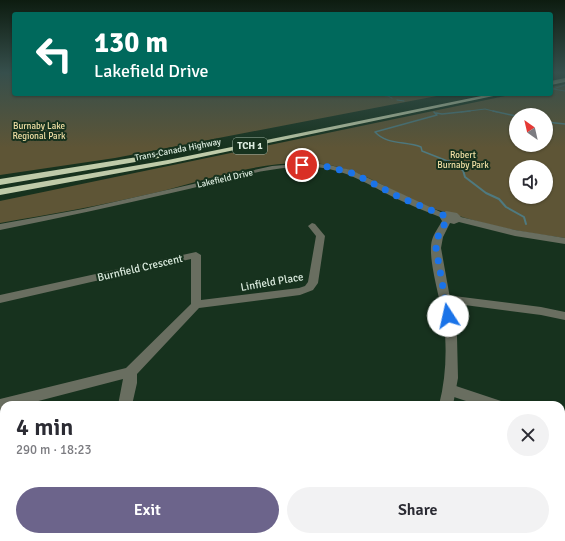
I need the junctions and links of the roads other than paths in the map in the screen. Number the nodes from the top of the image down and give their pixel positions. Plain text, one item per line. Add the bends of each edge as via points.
1 (453, 97) edge
2 (484, 97) edge
3 (0, 182) edge
4 (0, 192) edge
5 (449, 218) junction
6 (312, 226) dead end
7 (0, 227) edge
8 (565, 241) edge
9 (0, 299) edge
10 (446, 299) junction
11 (196, 306) junction
12 (565, 316) edge
13 (130, 372) junction
14 (450, 390) junction
15 (16, 401) edge
16 (126, 401) edge
17 (447, 401) edge
18 (484, 401) edge

1 - 3 highway, Trans-Canada Highway / TCH 1 via 158,156
2 - 4 highway, Trans-Canada Highway / TCH 1 via 168,162
5 - 7 street, Lakefield Drive via 399,197 355,174 329,167 294,165 260,170 83,211
5 - 8 street, Lakefield Drive via 504,231
5 - 10 street via 439,232 436,248
6 - 11 street, Linfield Place via 321,236 313,283 309,288
9 - 11 street, Burnfield Crescent via 196,255
10 - 12 street
10 - 14 street via 452,349
11 - 13 street
13 - 15 street
13 - 16 street
14 - 17 street
14 - 18 street

